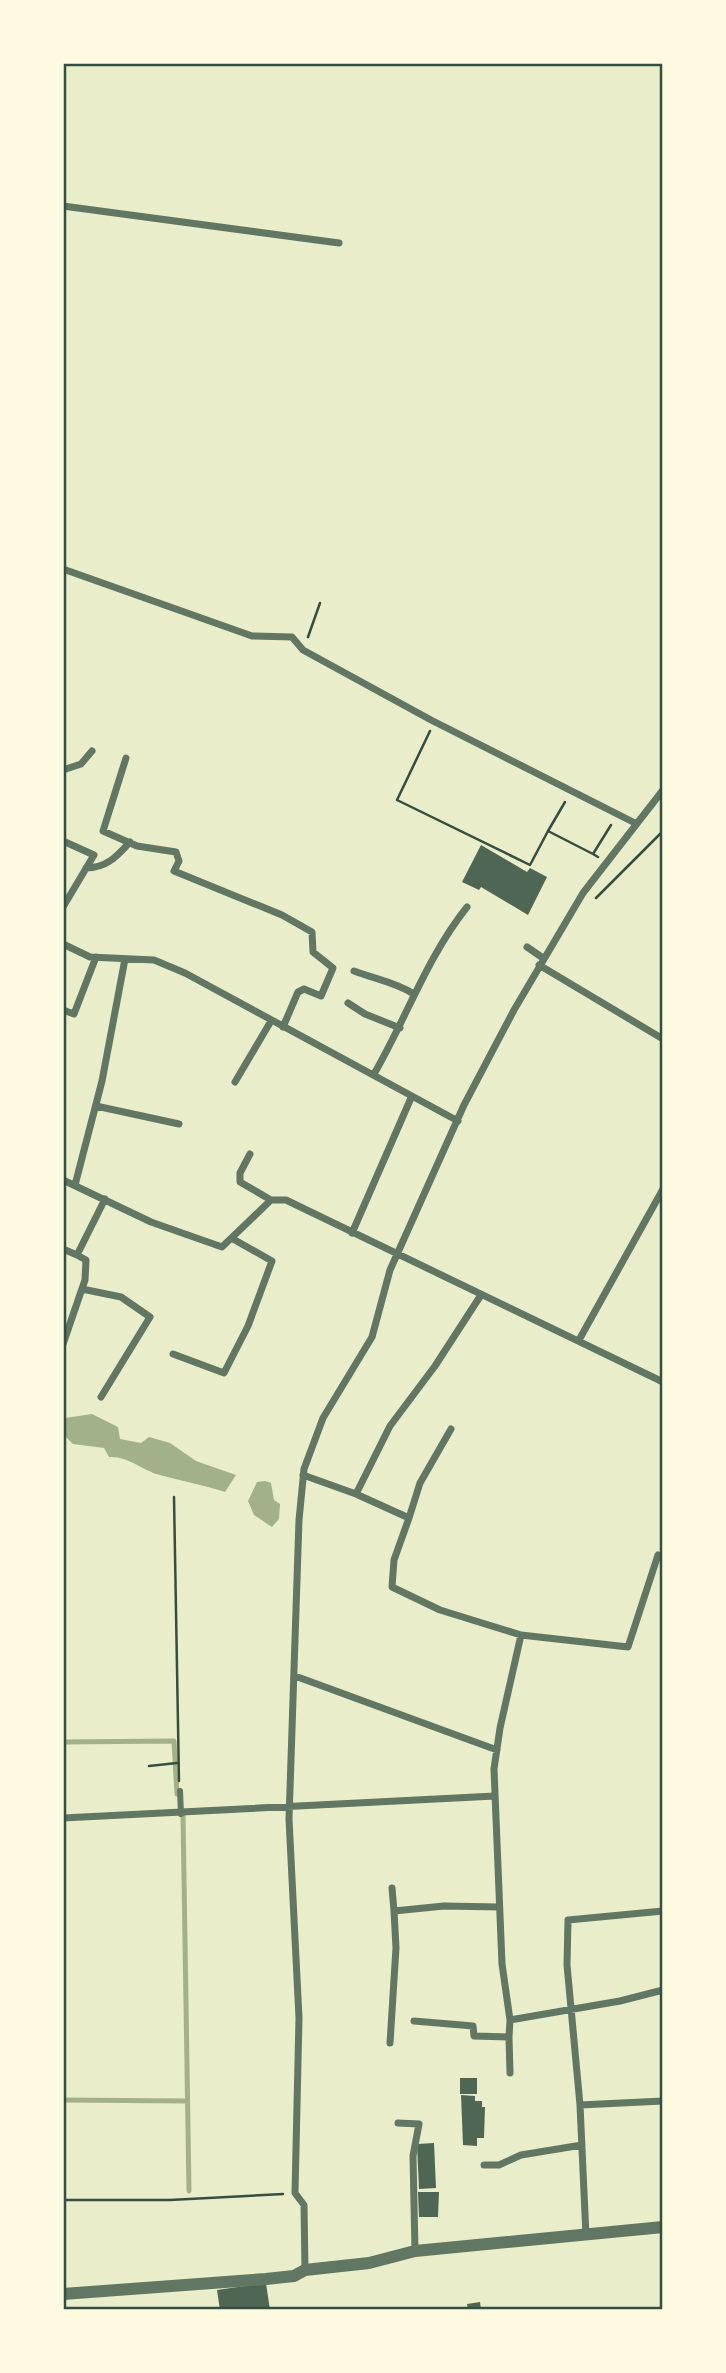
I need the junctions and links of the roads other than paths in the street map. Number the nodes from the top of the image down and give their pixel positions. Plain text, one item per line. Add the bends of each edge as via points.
1 (63, 206) edge
2 (339, 243) dead end
3 (63, 569) edge
4 (92, 751) dead end
5 (126, 758) dead end
6 (63, 770) edge
7 (663, 790) edge
8 (635, 823) junction
9 (63, 841) edge
10 (130, 842) junction
11 (86, 868) junction
12 (467, 906) dead end
13 (63, 907) edge
14 (298, 924) junction
15 (293, 932) dead end
16 (63, 944) edge
17 (527, 947) dead end
18 (96, 957) junction
19 (125, 959) junction
20 (541, 962) junction
21 (354, 971) dead end
22 (414, 994) junction
23 (348, 1003) dead end
24 (63, 1010) edge
25 (271, 1021) junction
26 (283, 1027) junction
27 (400, 1028) junction
28 (663, 1039) edge
29 (374, 1074) junction
30 (235, 1082) dead end
31 (411, 1098) junction
32 (96, 1106) junction
33 (458, 1121) junction
34 (179, 1124) dead end
35 (250, 1154) dead end
36 (63, 1180) edge
37 (75, 1185) junction
38 (663, 1189) edge
39 (105, 1199) junction
40 (271, 1199) junction
41 (352, 1233) junction
42 (233, 1239) junction
43 (63, 1249) edge
44 (77, 1255) junction
45 (397, 1255) junction
46 (82, 1289) junction
47 (481, 1295) junction
48 (579, 1340) junction
49 (63, 1344) edge
50 (173, 1354) dead end
51 (663, 1382) edge
52 (101, 1397) dead end
53 (451, 1429) dead end
54 (303, 1475) junction
55 (356, 1494) junction
56 (409, 1518) junction
57 (663, 1558) edge
58 (521, 1635) junction
59 (295, 1675) junction
60 (497, 1750) junction
61 (180, 1791) road end
62 (495, 1796) junction
63 (289, 1806) junction
64 (181, 1814) junction
65 (63, 1818) edge
66 (392, 1888) dead end
67 (499, 1907) junction
68 (394, 1911) junction
69 (663, 1911) edge
70 (663, 1990) edge
71 (571, 2010) junction
72 (510, 2020) junction
73 (414, 2021) dead end
74 (509, 2037) junction
75 (390, 2043) dead end
76 (510, 2073) dead end
77 (663, 2101) edge
78 (580, 2105) junction
79 (398, 2123) dead end
80 (582, 2145) junction
81 (484, 2165) dead end
82 (663, 2227) edge
83 (586, 2236) junction
84 (415, 2251) junction
85 (305, 2270) junction
86 (63, 2294) edge

1 - 2 street
3 - 8 street via 252,636 292,637 303,650 431,720
4 - 6 street via 81,764
5 - 10 street via 103,831
7 - 8 street
8 - 20 street
9 - 11 street via 94,855
10 - 11 street via 99,868
10 - 14 street via 176,852 179,861 174,871
11 - 13 street
12 - 22 street
14 - 15 street
14 - 26 street via 312,932 313,952 333,968 321,996 304,989 298,992
16 - 18 street
17 - 20 street
18 - 19 street
18 - 24 street via 74,1014
19 - 25 street via 154,960
19 - 32 street
20 - 28 street
20 - 33 street
21 - 22 street via 384,983 394,982
22 - 27 street
23 - 27 street
25 - 26 street
25 - 30 street
26 - 29 street
27 - 29 street
29 - 31 street
31 - 33 street
31 - 41 street
32 - 34 street
32 - 37 street
33 - 45 street
35 - 40 street via 240,1182
36 - 37 street
37 - 39 street
38 - 48 street
39 - 42 street via 151,1222 220,1246
39 - 44 street
40 - 41 street via 286,1200
40 - 42 street
41 - 45 street
42 - 50 street via 272,1261 230,1362 224,1373
43 - 44 street
44 - 46 street via 86,1260
45 - 47 street
45 - 54 street via 372,1336 323,1418
46 - 49 street
46 - 52 street via 121,1297 150,1317
47 - 48 street
47 - 55 street via 390,1426
48 - 51 street
53 - 56 street via 419,1483
54 - 55 street
54 - 59 street
55 - 56 street
56 - 58 street via 394,1560 392,1587 440,1610
57 - 58 street via 658,1555 628,1647
58 - 60 street
59 - 60 street
59 - 63 street
60 - 62 street
61 - 64 street
62 - 63 street
62 - 67 street
63 - 64 street
63 - 85 street via 299,2018 295,2193 304,2205
64 - 65 street
66 - 68 street
67 - 68 street
67 - 72 street
68 - 75 street
69 - 71 street via 568,1920
70 - 71 street
71 - 72 street
71 - 78 street
72 - 74 street
73 - 74 street via 473,2025 474,2036
74 - 76 street
77 - 78 street
78 - 80 street
79 - 84 street via 419,2124 413,2156
80 - 81 street
80 - 83 street
82 - 83 street
83 - 84 street
84 - 85 street via 369,2263
85 - 86 street via 266,2279

